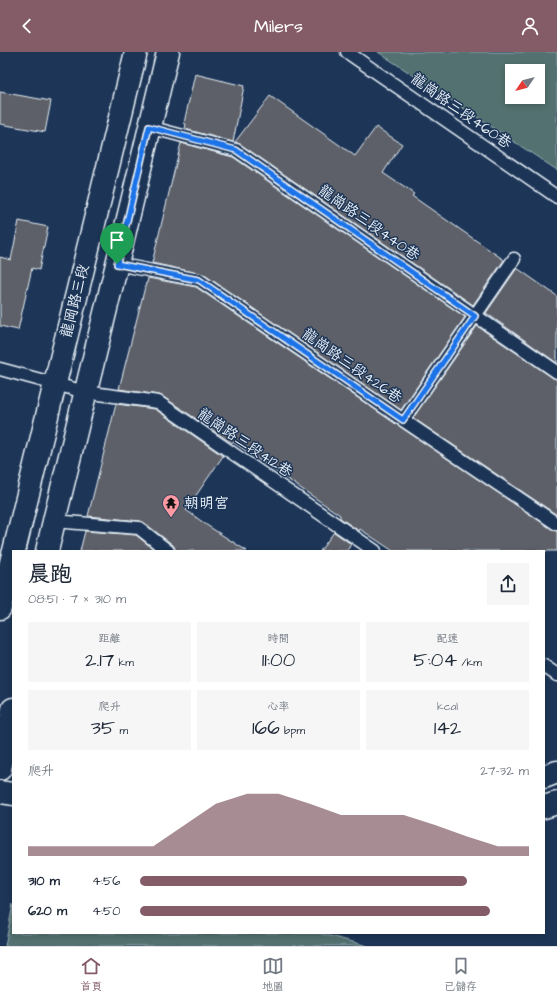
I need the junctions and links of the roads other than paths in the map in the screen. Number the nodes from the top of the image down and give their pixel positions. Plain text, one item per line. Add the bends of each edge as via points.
1 (136, 52) edge
2 (168, 52) edge
3 (347, 52) edge
4 (149, 127) junction
5 (557, 197) edge
6 (514, 259) dead end
7 (117, 264) junction
8 (475, 316) junction
9 (0, 369) edge
10 (557, 372) edge
11 (55, 383) junction
12 (85, 392) junction
13 (403, 420) junction
14 (54, 521) junction
15 (557, 524) edge
16 (14, 550) edge
17 (47, 550) edge
18 (167, 550) edge
19 (375, 550) edge
20 (12, 558) edge
21 (0, 608) edge
22 (545, 667) edge
23 (557, 675) edge
24 (12, 714) edge
25 (4, 755) edge
26 (557, 772) edge
27 (545, 777) edge
28 (0, 792) edge
29 (12, 794) edge
30 (557, 803) edge
31 (545, 807) edge

1 - 11 main road, 龍岡路三段
2 - 4 main road
3 - 5 lane, 龍崗路三段460巷
4 - 7 main road
4 - 8 lane, 龍崗路三段440巷 via 236,150
6 - 8 lane
7 - 12 main road
7 - 13 lane, 龍崗路三段426巷 via 199,280
8 - 10 lane, 龍崗路三段440巷
8 - 13 lane
9 - 11 lane, 龍崗路三段412巷
11 - 12 lane, 龍崗路三段412巷
11 - 16 main road, 龍岡路三段
12 - 14 main road
12 - 19 lane, 龍崗路三段412巷 via 158,402
13 - 15 lane, 龍崗路三段426巷
14 - 17 main road
14 - 18 lane via 139,528
20 - 21 main road
22 - 23 lane
24 - 25 main road
26 - 27 main road
28 - 29 main road
30 - 31 main road

